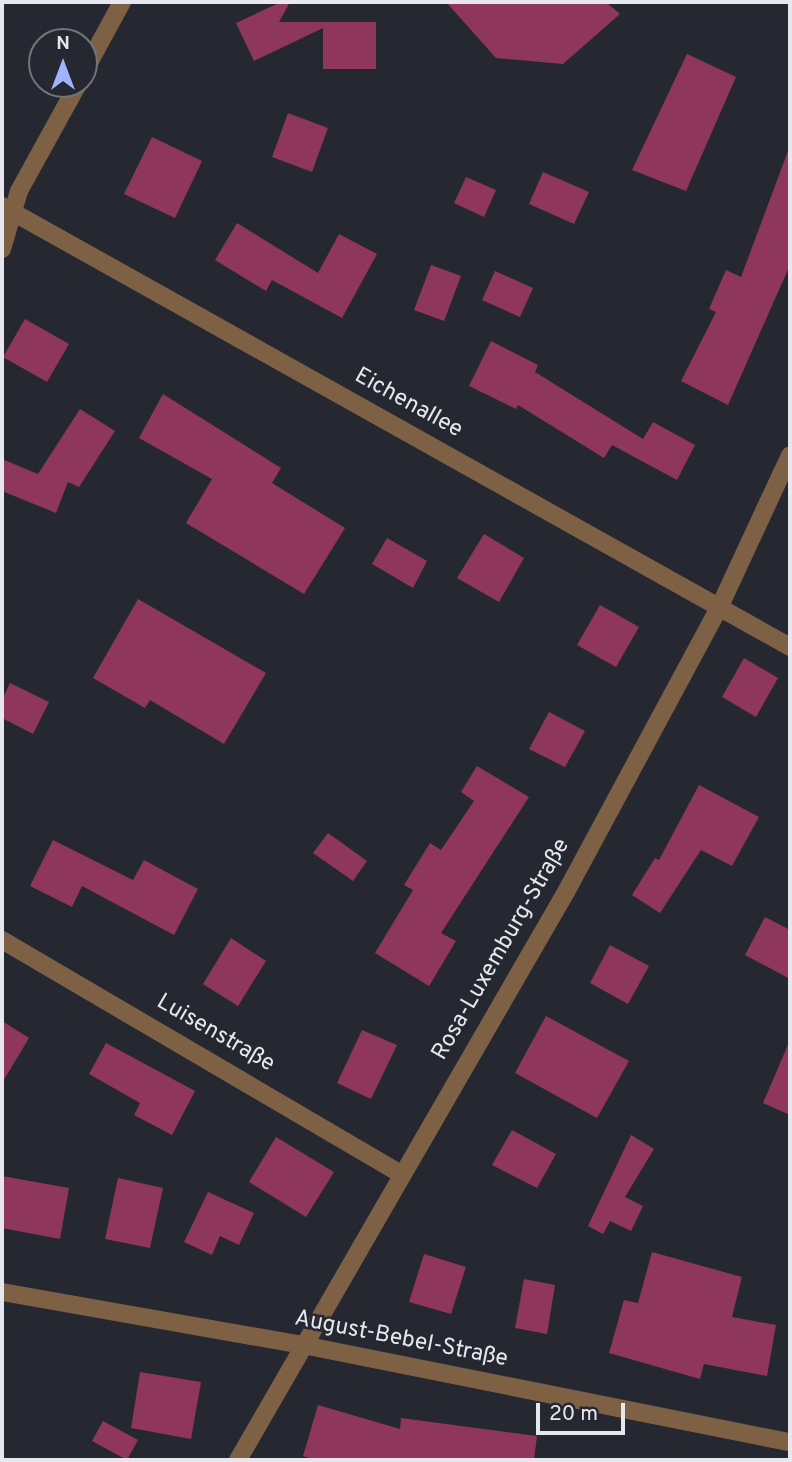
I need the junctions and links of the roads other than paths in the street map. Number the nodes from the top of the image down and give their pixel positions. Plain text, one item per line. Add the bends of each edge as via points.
1 (122, 2) edge
2 (98, 46) edge
3 (70, 98) edge
4 (7, 210) edge
5 (2, 249) edge
6 (790, 455) edge
7 (720, 606) junction
8 (790, 647) edge
9 (2, 940) edge
10 (401, 1174) junction
11 (2, 1292) edge
12 (303, 1345) junction
13 (790, 1442) edge
14 (238, 1460) edge

1 - 2 street
3 - 4 street
4 - 5 street
4 - 7 street, Eichenallee
6 - 7 street, Rosa-Luxemburg-Straße
7 - 8 street, Eichenallee
7 - 10 street, Rosa-Luxemburg-Straße via 566,891
9 - 10 street, Luisenstraße
10 - 12 street, Rosa-Luxemburg-Straße
11 - 12 street, August-Bebel-Straße
12 - 13 street, August-Bebel-Straße
12 - 14 street, Rosa-Luxemburg-Straße

